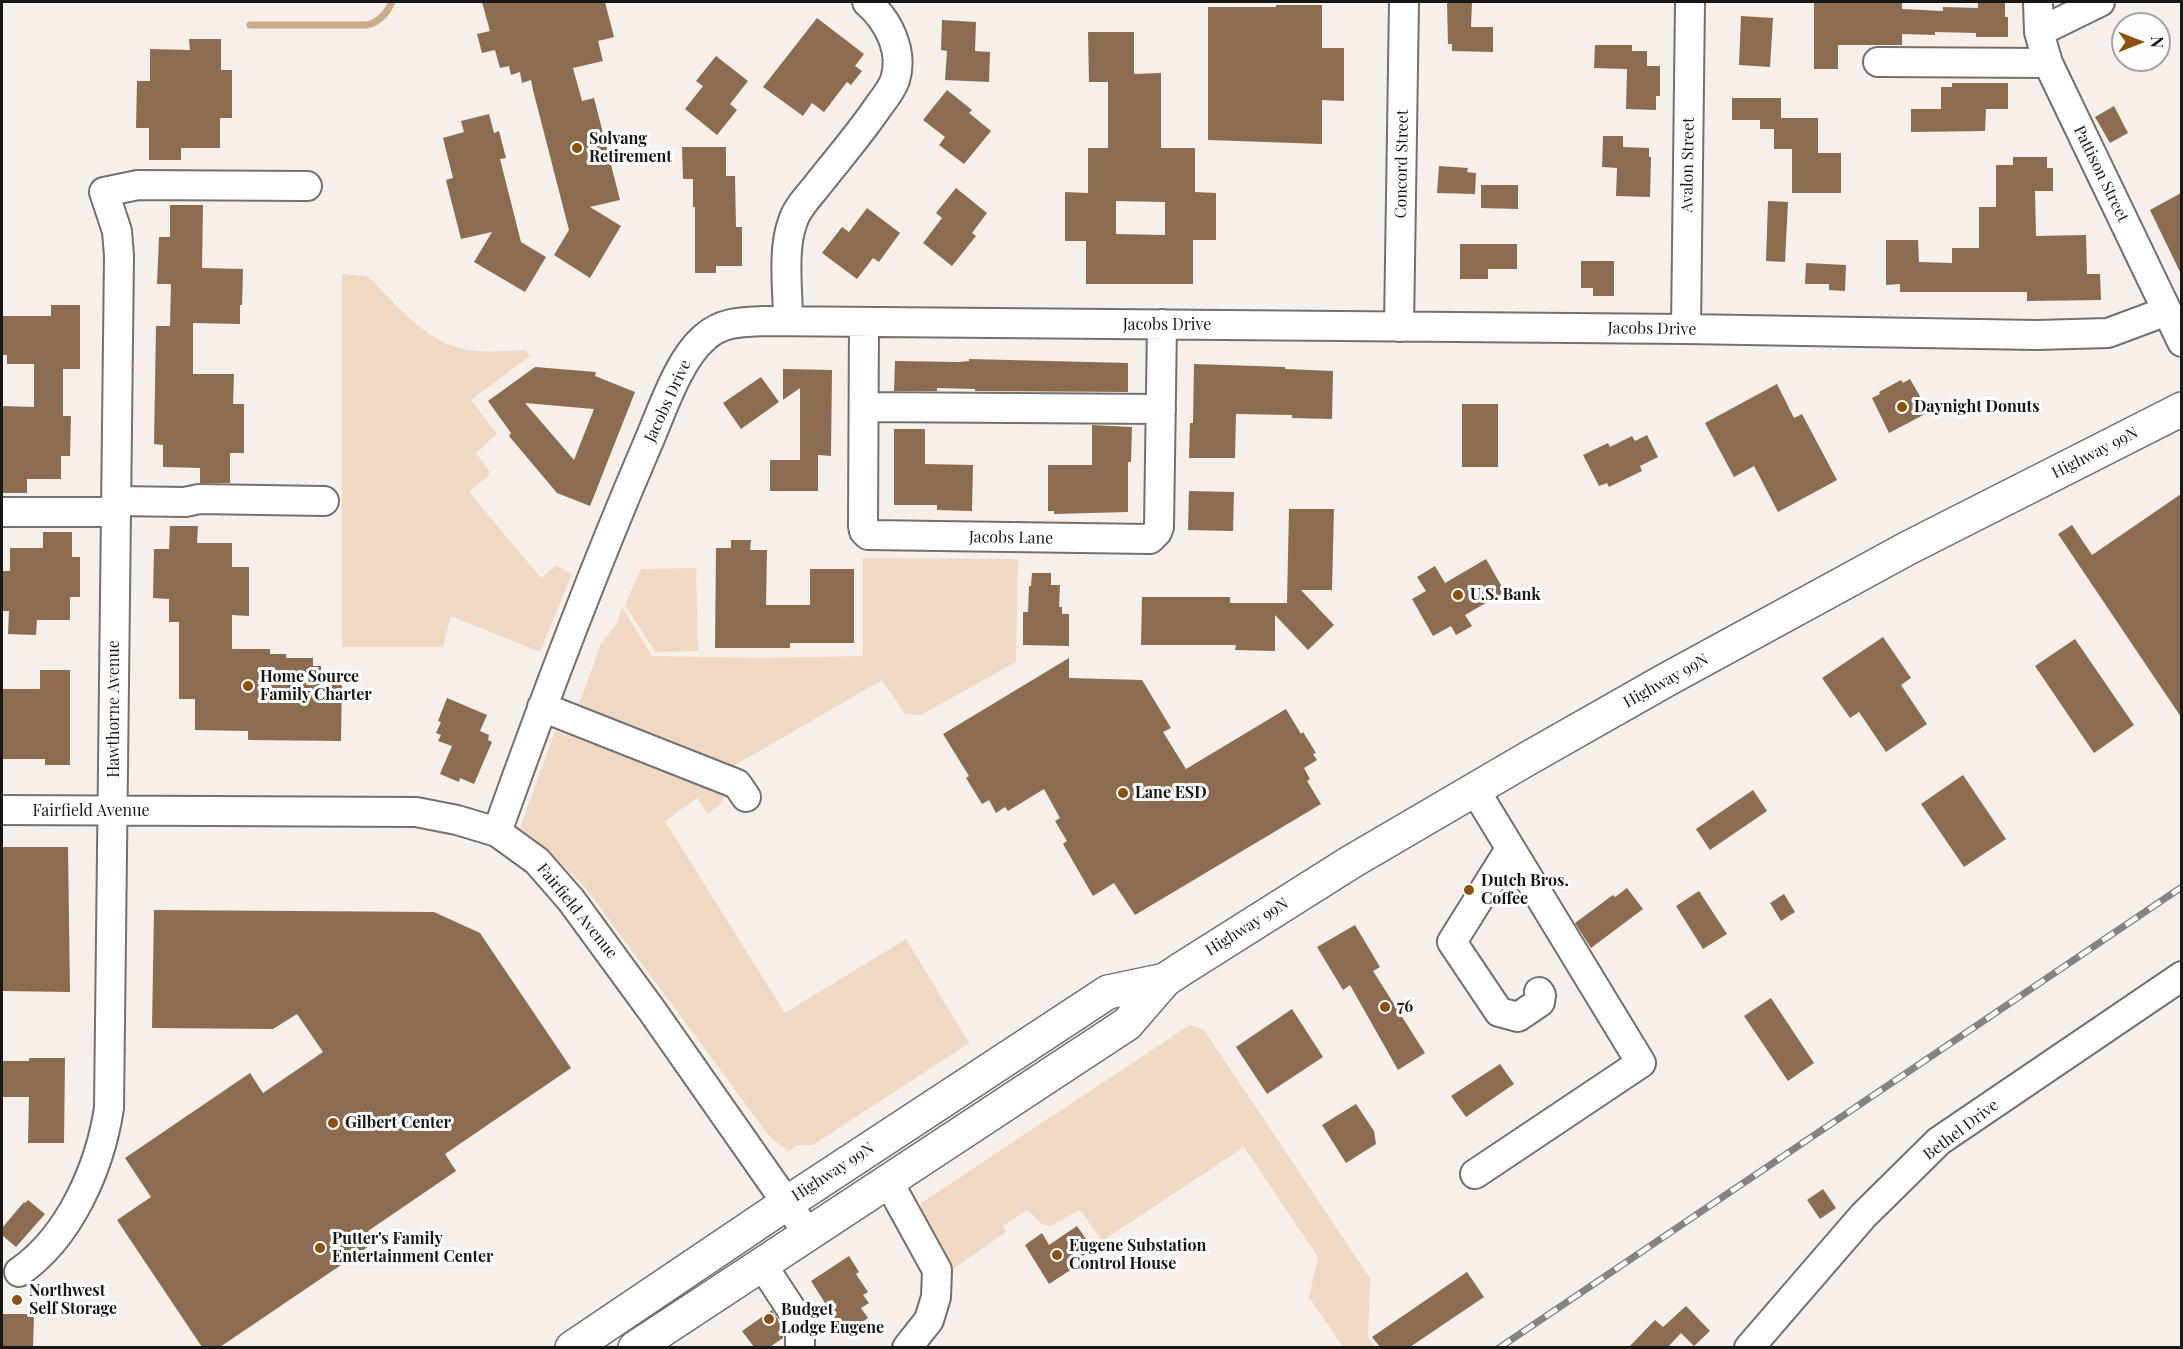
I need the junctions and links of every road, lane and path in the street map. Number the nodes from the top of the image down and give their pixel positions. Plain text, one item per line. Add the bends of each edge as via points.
1 (867, 2) edge
2 (1404, 2) edge
3 (1690, 2) edge
4 (2038, 2) edge
5 (2100, 2) edge
6 (2039, 32) junction
7 (1878, 62) dead end
8 (2048, 63) junction
9 (307, 186) dead end
10 (2167, 311) junction
11 (788, 321) junction
12 (864, 322) junction
13 (1162, 324) junction
14 (1400, 327) junction
15 (1686, 329) junction
16 (2181, 342) edge
17 (864, 407) junction
18 (1161, 409) junction
19 (2181, 409) edge
20 (324, 501) dead end
21 (116, 507) junction
22 (2, 512) edge
23 (542, 707) junction
24 (1474, 790) junction
25 (746, 797) dead end
26 (2, 810) edge
27 (114, 811) junction
28 (497, 832) junction
29 (1510, 849) junction
30 (2181, 976) edge
31 (1165, 980) junction
32 (1539, 992) dead end
33 (1475, 1174) dead end
34 (888, 1181) junction
35 (787, 1203) junction
36 (807, 1232) junction
37 (761, 1263) junction
38 (19, 1272) dead end
39 (572, 1347) edge
40 (634, 1347) edge
41 (800, 1347) edge
42 (908, 1347) edge
43 (1749, 1347) edge

1 - 11 street via 879,12 892,38 896,50 895,81 793,220 788,254
2 - 14 street, Concord Street
3 - 15 street, Avalon Street
4 - 6 street, Pattison Street
5 - 6 street
6 - 8 street, Pattison Street
7 - 8 street
8 - 10 street, Pattison Street
9 - 21 street, Hawthorne Avenue via 138,185 104,192 117,231 119,256
10 - 15 street, Jacobs Drive via 2103,333
10 - 16 street, Pattison Street
11 - 12 street, Jacobs Drive
11 - 23 street, Jacobs Drive via 731,323 716,328 702,339 680,369 601,552
12 - 13 street, Jacobs Drive
12 - 17 street, Jacobs Lane
13 - 14 street, Jacobs Drive
13 - 18 street, Jacobs Lane
14 - 15 street, Jacobs Drive
17 - 18 street
17 - 18 street, Jacobs Lane via 863,526 868,535 1107,539 1150,539 1157,532
19 - 24 main road, Highway 99N via 1908,548
20 - 21 street via 199,499
21 - 22 street
21 - 27 street, Hawthorne Avenue
23 - 25 street via 737,784
23 - 28 street, Jacobs Drive
24 - 29 street
24 - 31 main road, Highway 99N
26 - 27 street, Fairfield Avenue
27 - 28 street, Fairfield Avenue via 416,812
27 - 38 street, Hawthorne Avenue via 109,1108 104,1138 81,1198 52,1241
28 - 35 street, Fairfield Avenue via 537,861 571,900
29 - 32 street via 1452,942 1499,1012 1518,1017 1540,1002
29 - 33 street via 1641,1063
30 - 43 street, Bethel Drive via 1939,1141 1863,1215
31 - 34 main road, Highway 99N via 1127,1024
31 - 35 main road, Highway 99N via 1108,992
34 - 36 main road, Highway 99N
34 - 42 street via 937,1270 936,1297 929,1320
35 - 36 street, Fairfield Avenue
35 - 39 main road, Highway 99N
36 - 37 main road, Highway 99N
37 - 40 main road, Highway 99N
37 - 41 street via 800,1324

